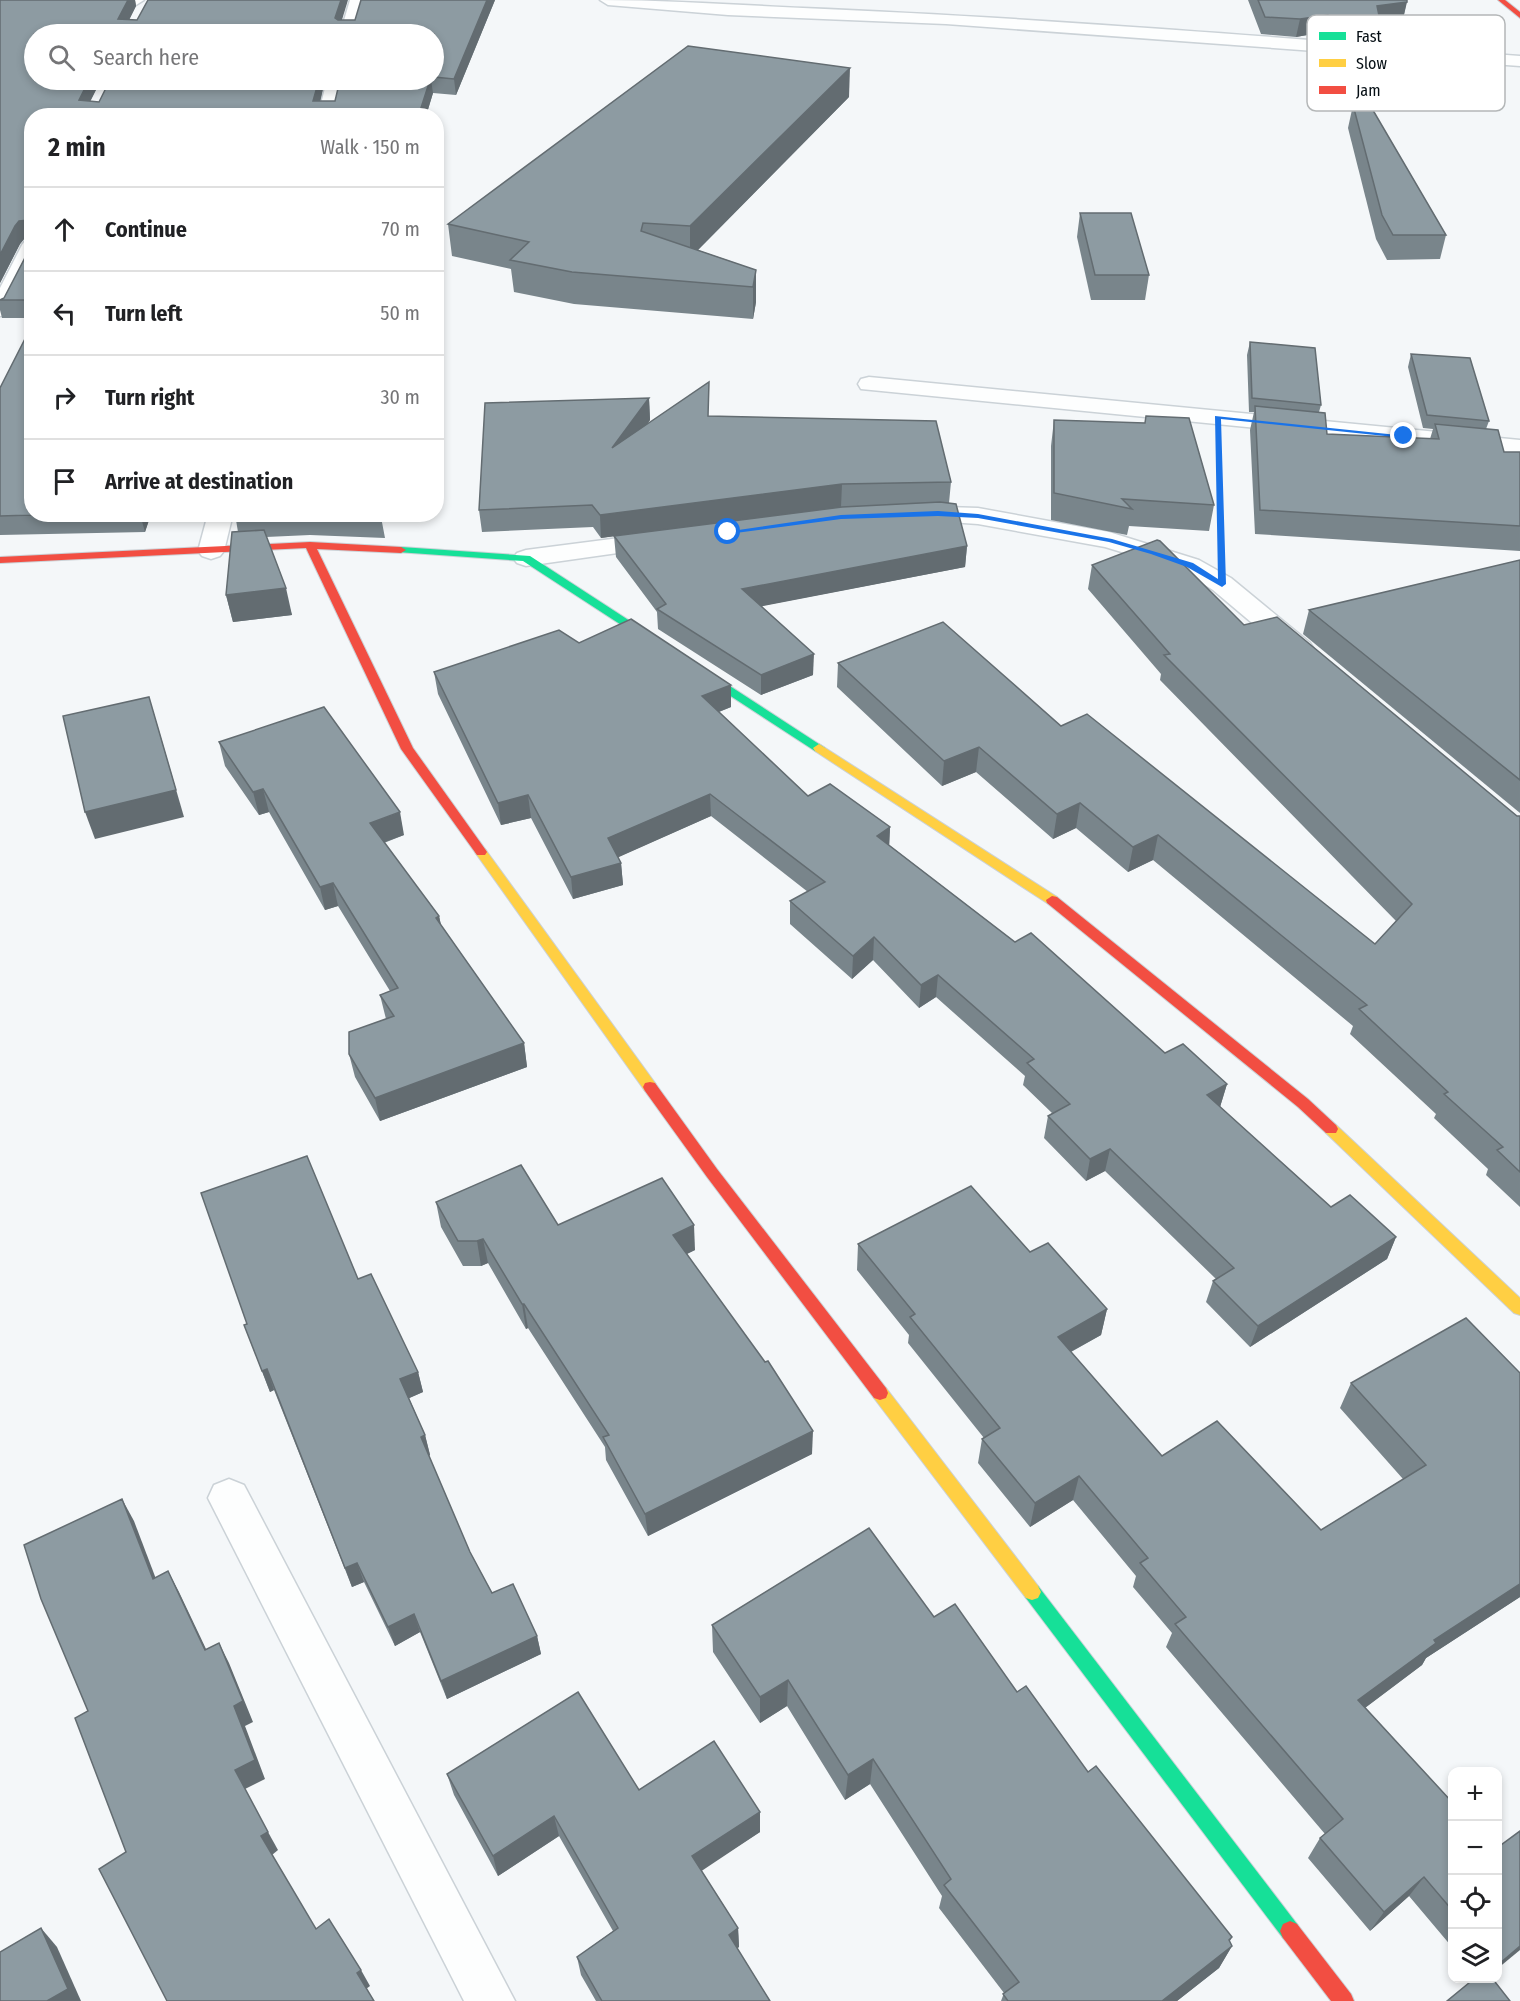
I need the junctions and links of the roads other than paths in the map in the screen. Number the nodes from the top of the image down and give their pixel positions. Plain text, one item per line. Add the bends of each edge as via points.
1 (136, 0) edge
2 (150, 0) edge
3 (358, 0) edge
4 (608, 0) edge
5 (961, 0) edge
6 (1501, 0) edge
7 (0, 5) edge
8 (1520, 16) edge
9 (142, 17) edge
10 (946, 19) junction
11 (351, 24) edge
12 (1307, 45) edge
13 (1505, 60) edge
14 (1520, 61) edge
15 (334, 90) edge
16 (329, 108) edge
17 (24, 261) edge
18 (0, 310) edge
19 (869, 384) dead end
20 (1520, 447) edge
21 (895, 515) edge
22 (218, 522) edge
23 (678, 538) edge
24 (310, 545) junction
25 (211, 551) junction
26 (526, 558) junction
27 (0, 560) edge
28 (1321, 667) edge
29 (1520, 1308) edge
30 (229, 1498) dead end
31 (490, 2001) edge
32 (1344, 2001) edge

1 - 7 street
2 - 9 street
3 - 11 street
4 - 10 street via 728,10
5 - 10 street
6 - 8 street
10 - 12 street
13 - 14 street
15 - 16 street
17 - 18 street
19 - 20 street
21 - 28 street via 978,516 1109,540 1190,565 1222,584
22 - 25 street
23 - 26 street
24 - 25 street
24 - 26 street
24 - 32 street via 414,759 712,1173
25 - 27 street
26 - 29 street via 1052,900 1303,1102
30 - 31 street

